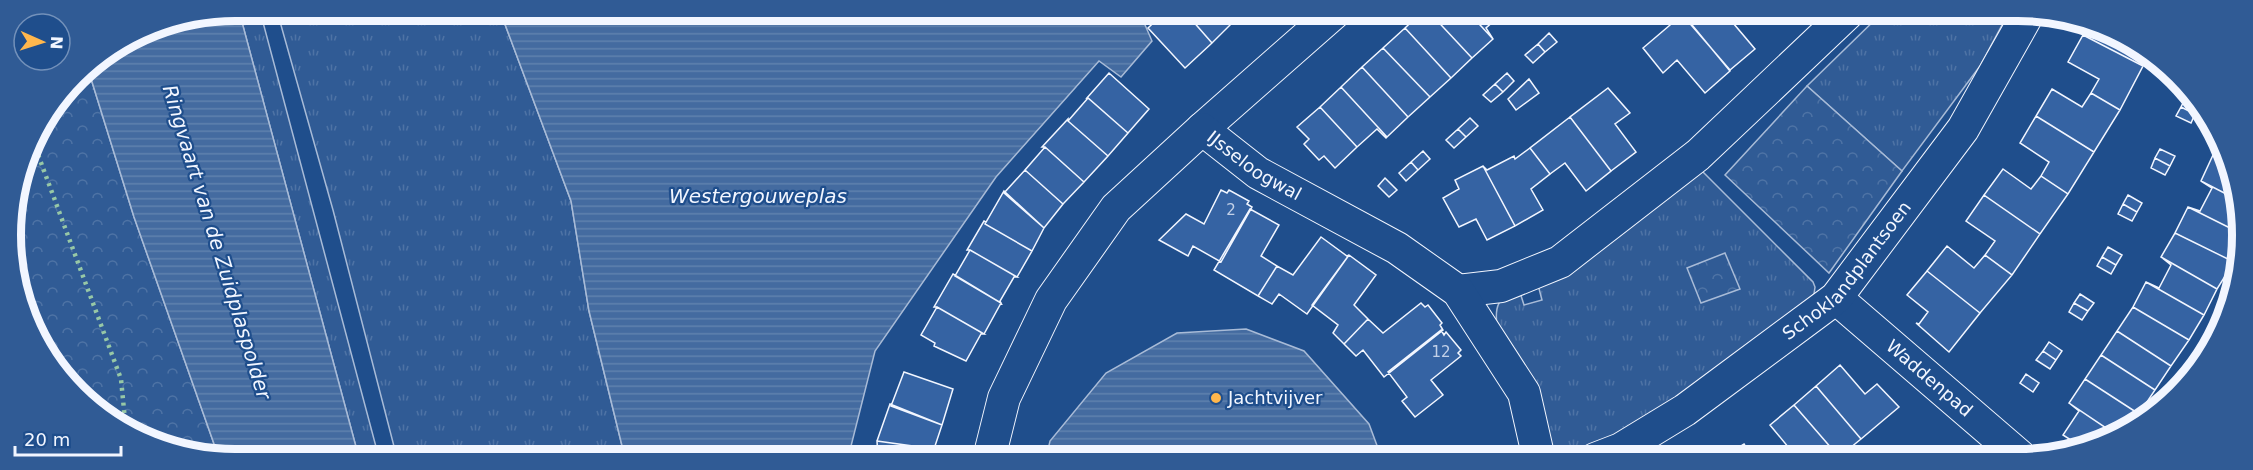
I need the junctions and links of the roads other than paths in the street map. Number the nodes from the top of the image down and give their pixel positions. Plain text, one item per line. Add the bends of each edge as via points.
1 (1325, 21) edge
2 (1839, 21) edge
3 (2024, 21) edge
4 (1202, 129) junction
5 (1458, 291) junction
6 (1836, 298) junction
7 (991, 449) edge
8 (1537, 449) edge
9 (1622, 449) edge
10 (2011, 449) edge

1 - 4 street
2 - 5 street via 1698,155 1560,262 1501,286
3 - 6 street, Schoklandplantsoen via 1963,129
4 - 5 street, IJsseloogwal via 1258,173 1397,248
4 - 7 street, IJsseloogwal via 1116,208 1050,300 1004,398
5 - 8 street, IJsseloogwal via 1524,393
6 - 9 street, Schoklandplantsoen via 1685,410
6 - 10 street, Waddenpad

